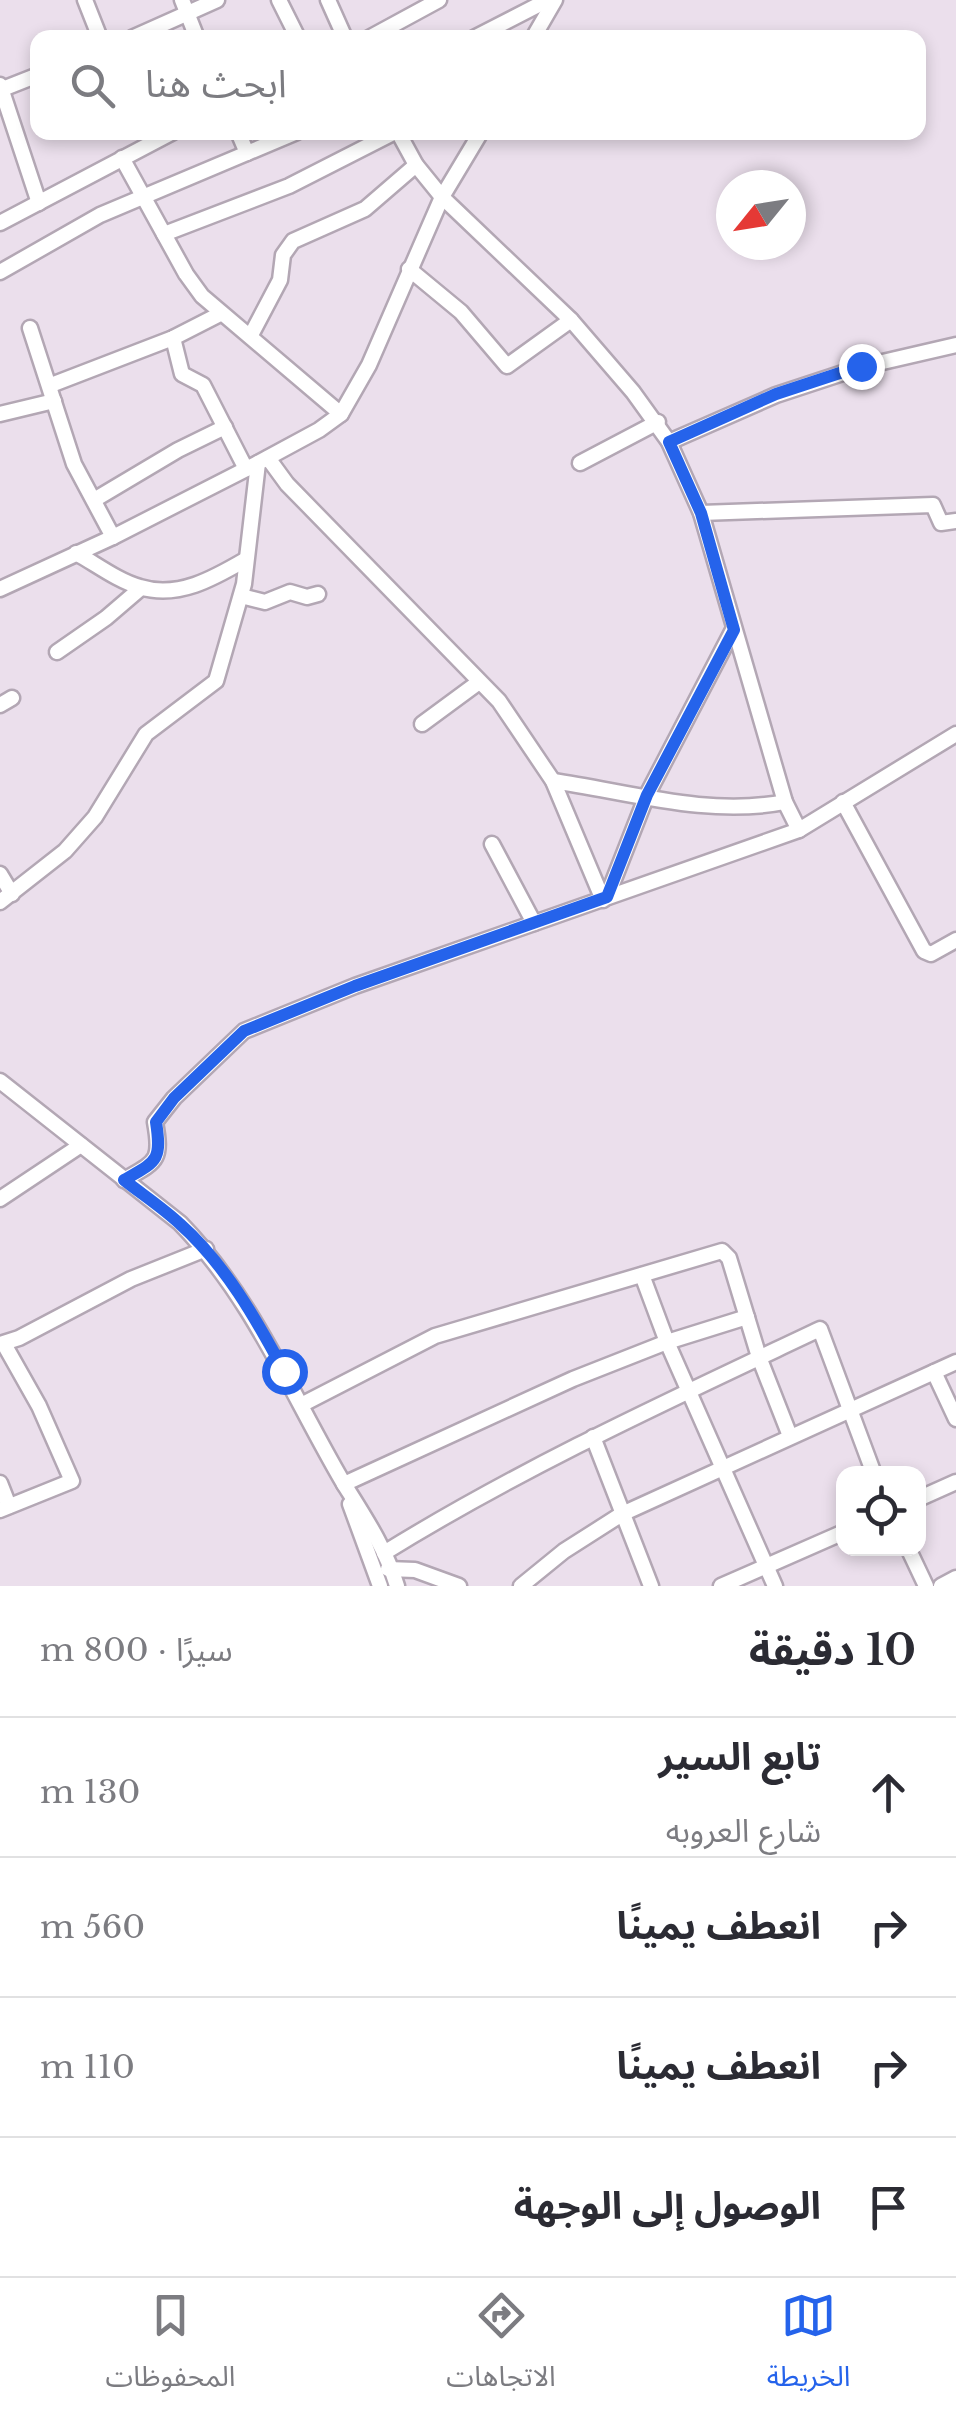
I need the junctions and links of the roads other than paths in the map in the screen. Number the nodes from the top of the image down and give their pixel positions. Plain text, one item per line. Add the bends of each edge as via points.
1 (85, 0) edge
2 (217, 0) edge
3 (279, 0) edge
4 (328, 0) edge
5 (435, 1) edge
6 (550, 1) edge
7 (184, 8) edge
8 (97, 30) edge
9 (146, 30) edge
10 (294, 30) edge
11 (341, 30) edge
12 (384, 30) edge
13 (490, 30) edge
14 (537, 30) edge
15 (30, 78) edge
16 (1, 88) edge
17 (141, 140) edge
18 (241, 140) edge
19 (278, 140) edge
20 (380, 140) edge
21 (401, 140) edge
22 (477, 140) edge
23 (18, 147) junction
24 (0, 153) edge
25 (247, 153) junction
26 (122, 158) junction
27 (416, 164) junction
28 (144, 196) junction
29 (442, 197) junction
30 (39, 203) junction
31 (0, 223) edge
32 (164, 234) junction
33 (410, 269) junction
34 (0, 272) edge
35 (220, 314) junction
36 (571, 320) junction
37 (30, 328) dead end
38 (250, 335) junction
39 (172, 338) junction
40 (956, 345) edge
41 (50, 385) junction
42 (54, 401) junction
43 (0, 414) edge
44 (341, 414) junction
45 (658, 422) junction
46 (225, 427) junction
47 (669, 442) junction
48 (580, 463) dead end
49 (258, 464) junction
50 (94, 500) junction
51 (701, 513) junction
52 (956, 521) edge
53 (113, 537) junction
54 (76, 553) junction
55 (245, 560) junction
56 (141, 588) junction
57 (0, 589) edge
58 (318, 594) dead end
59 (241, 596) junction
60 (734, 630) junction
61 (58, 652) dead end
62 (479, 682) junction
63 (422, 724) dead end
64 (956, 734) edge
65 (552, 781) junction
66 (647, 795) junction
67 (785, 802) junction
68 (842, 802) junction
69 (798, 830) junction
70 (492, 844) dead end
71 (0, 874) edge
72 (6, 898) edge
73 (605, 898) junction
74 (534, 923) junction
75 (956, 940) edge
76 (0, 1081) edge
77 (81, 1145) junction
78 (124, 1180) junction
79 (0, 1198) edge
80 (206, 1249) junction
81 (642, 1275) junction
82 (747, 1317) junction
83 (667, 1342) junction
84 (2, 1344) edge
85 (759, 1356) junction
86 (956, 1362) edge
87 (934, 1372) junction
88 (688, 1392) junction
89 (303, 1404) junction
90 (849, 1412) junction
91 (956, 1419) edge
92 (790, 1436) junction
93 (593, 1437) junction
94 (871, 1466) edge
95 (722, 1467) junction
96 (956, 1482) edge
97 (0, 1483) edge
98 (344, 1484) junction
99 (926, 1495) edge
100 (4, 1508) edge
101 (622, 1514) junction
102 (836, 1536) edge
103 (384, 1553) junction
104 (912, 1556) edge
105 (766, 1567) junction
106 (392, 1569) junction
107 (374, 1570) junction
108 (956, 1578) edge
109 (380, 1586) edge
110 (397, 1586) edge
111 (458, 1586) edge
112 (522, 1586) edge
113 (652, 1586) edge
114 (722, 1586) edge
115 (774, 1586) edge
116 (926, 1586) edge
117 (941, 1586) edge

1 - 8 street
2 - 7 street
3 - 10 street
4 - 11 street
5 - 12 street
6 - 13 street
6 - 14 street
7 - 9 street
15 - 16 street
16 - 23 street
17 - 26 street
18 - 25 street
19 - 25 street
20 - 32 street via 289,186
21 - 27 street
22 - 29 street
23 - 24 street
23 - 30 street
25 - 28 street
26 - 28 street
26 - 30 street
27 - 29 street
27 - 38 street via 365,209 294,241
28 - 32 street
28 - 34 street
29 - 33 street
29 - 36 street
30 - 31 street
32 - 35 street
33 - 36 street via 461,312 505,365
33 - 44 street
35 - 38 street
35 - 39 street
36 - 45 street
37 - 41 street
38 - 44 street
39 - 41 street
39 - 46 street via 182,374 203,385
40 - 47 street via 776,394
41 - 42 street
42 - 43 street
42 - 50 street via 74,464
44 - 49 street
45 - 47 street
45 - 48 street
46 - 49 street
46 - 50 street
47 - 51 street
49 - 53 street
49 - 55 street
49 - 62 street via 288,484
50 - 53 street
51 - 52 street via 934,505 941,523
51 - 60 street
53 - 54 street
54 - 56 street
54 - 57 street
55 - 56 street via 178,590
55 - 59 street
56 - 61 street
58 - 59 street via 290,592 265,602
59 - 72 street via 216,681 146,734 95,817
60 - 66 street
60 - 67 street
62 - 63 street
62 - 65 street
64 - 68 street
65 - 66 street
65 - 73 street
66 - 67 street via 731,808
66 - 73 street
67 - 69 street
68 - 69 street
68 - 75 street via 924,950 932,954
69 - 73 street
70 - 74 street
71 - 72 street
73 - 74 street
74 - 78 street via 244,1031 174,1098 156,1122 158,1157
76 - 77 street
77 - 78 street
77 - 79 street
78 - 80 street
80 - 84 street
80 - 89 street
81 - 82 street via 725,1252
81 - 83 street
81 - 89 street via 435,1336
82 - 83 street
82 - 85 street
83 - 88 street
83 - 98 street
84 - 100 street via 40,1406 72,1481
85 - 88 street
85 - 90 street via 820,1329
85 - 92 street
86 - 87 street
87 - 90 street
87 - 91 street
88 - 93 street
88 - 95 street
89 - 98 street
90 - 92 street
90 - 94 street
92 - 95 street
93 - 101 street
93 - 103 street
95 - 101 street
95 - 105 street
96 - 99 street
97 - 100 street
98 - 103 street
98 - 107 street
101 - 112 street
101 - 113 street
102 - 105 street
103 - 106 street
104 - 116 street
105 - 114 street
105 - 115 street
106 - 107 street
106 - 110 street
106 - 111 street
107 - 109 street
108 - 117 street

